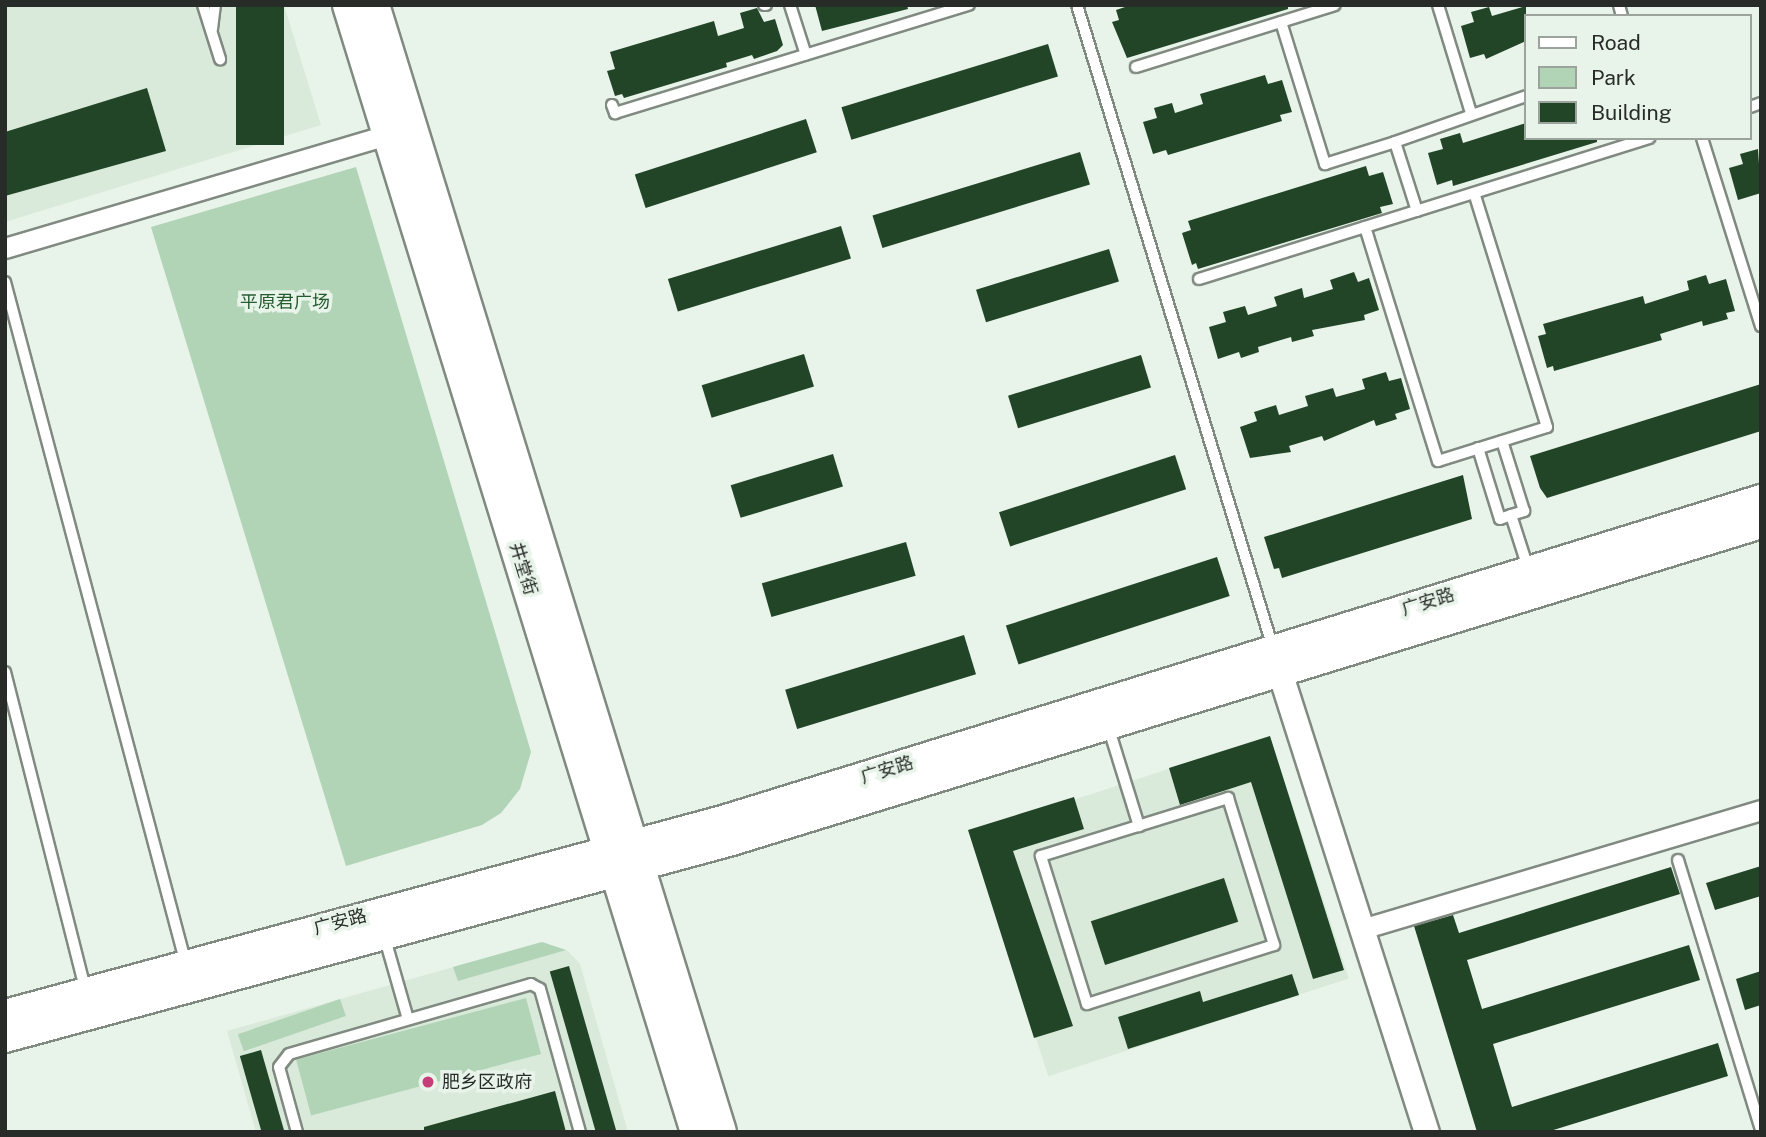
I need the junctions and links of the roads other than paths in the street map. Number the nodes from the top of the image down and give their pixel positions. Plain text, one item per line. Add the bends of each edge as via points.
1 (203, 5) edge
2 (215, 5) edge
3 (349, 5) edge
4 (373, 5) edge
5 (790, 5) edge
6 (969, 5) edge
7 (1077, 5) edge
8 (1335, 5) edge
9 (1438, 5) edge
10 (1281, 22) junction
11 (212, 34) junction
12 (806, 55) junction
13 (220, 59) dead end
14 (1136, 67) dead end
15 (1524, 97) edge
16 (612, 105) dead end
17 (1471, 113) junction
18 (399, 131) junction
19 (1643, 140) edge
20 (1703, 140) edge
21 (1395, 142) junction
22 (1474, 193) junction
23 (1417, 211) junction
24 (1365, 227) junction
25 (5, 248) edge
26 (1199, 279) dead end
27 (5, 282) edge
28 (1761, 326) edge
29 (1502, 440) junction
30 (1478, 448) junction
31 (1761, 499) edge
32 (1511, 515) junction
33 (1761, 524) edge
34 (1529, 571) junction
35 (1277, 661) junction
36 (5, 672) edge
37 (1107, 726) junction
38 (1761, 810) edge
39 (1139, 826) junction
40 (624, 858) junction
41 (1678, 860) dead end
42 (1362, 929) junction
43 (384, 933) junction
44 (186, 964) junction
45 (86, 992) junction
46 (5, 1014) edge
47 (408, 1019) junction
48 (5, 1038) edge
49 (1761, 1129) edge
50 (297, 1132) edge
51 (580, 1132) edge
52 (696, 1132) edge
53 (720, 1132) edge
54 (1427, 1132) edge

1 - 11 lane
2 - 11 lane
3 - 18 main road, 井堂街
4 - 18 main road, 井堂街
5 - 12 lane
6 - 12 lane
7 - 35 lane
8 - 10 lane
9 - 17 lane
10 - 14 lane
10 - 21 lane via 1325,164
11 - 13 lane
12 - 16 lane via 615,113
15 - 17 lane
17 - 21 lane via 1473,118
18 - 25 street
18 - 40 main road, 井堂街
19 - 22 lane
20 - 28 lane
21 - 23 lane
22 - 23 lane
22 - 29 lane via 1547,427
23 - 24 lane
24 - 26 lane
24 - 30 lane via 1438,461
27 - 44 lane
29 - 30 lane
29 - 32 lane via 1524,511
30 - 32 lane via 1500,519
31 - 34 main road, 广安路
32 - 34 lane
33 - 35 main road, 广安路
34 - 35 main road, 广安路
35 - 37 main road, 广安路
35 - 40 main road, 广安路
35 - 42 street
36 - 45 lane
37 - 39 lane
37 - 40 main road, 广安路
38 - 42 street
39 - 39 lane via 1041,856 1087,1003 1274,945 1228,798
40 - 43 main road, 广安路
40 - 44 main road, 广安路
40 - 52 main road, 井堂街
40 - 53 main road, 井堂街
41 - 49 lane
42 - 54 street
43 - 47 lane
43 - 48 main road, 广安路
44 - 45 main road, 广安路
45 - 46 main road, 广安路
47 - 50 lane via 289,1054 283,1060 279,1066
47 - 51 lane via 537,985

